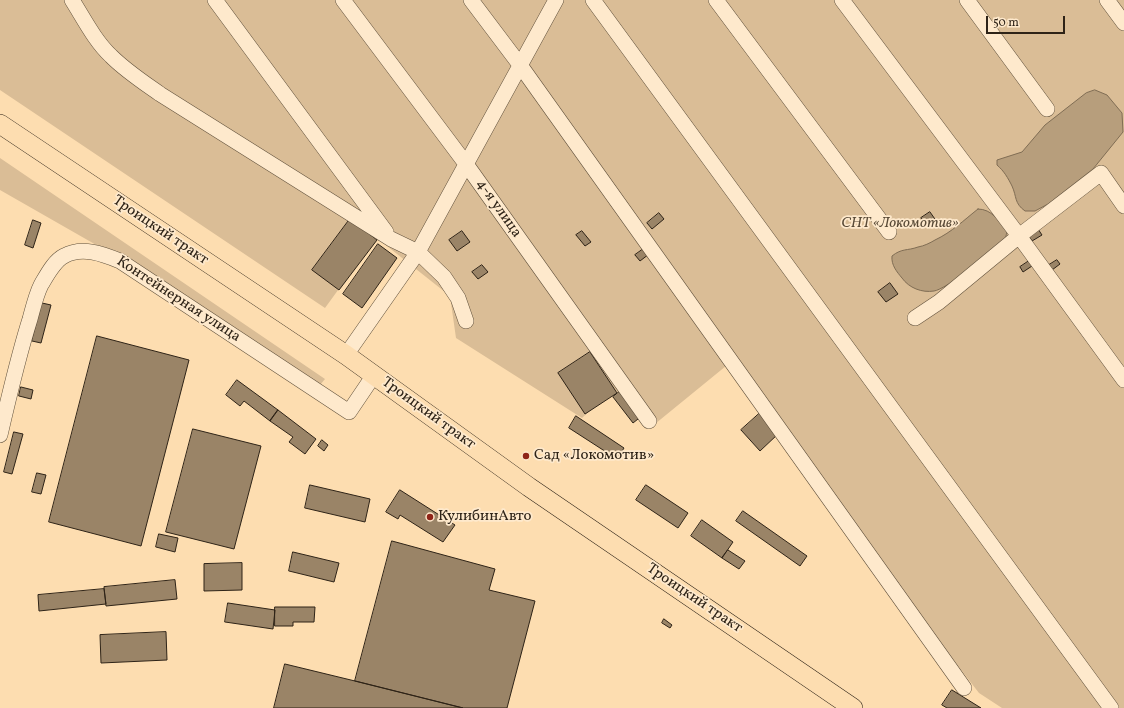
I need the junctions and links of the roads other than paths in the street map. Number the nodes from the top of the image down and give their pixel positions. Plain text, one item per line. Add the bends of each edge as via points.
1 (72, 0) edge
2 (215, 0) edge
3 (343, 0) edge
4 (471, 0) edge
5 (556, 0) edge
6 (593, 0) edge
7 (716, 0) edge
8 (842, 0) edge
9 (967, 0) edge
10 (1107, 0) edge
11 (1124, 23) edge
12 (520, 65) junction
13 (1047, 109) dead end
14 (0, 124) edge
15 (466, 164) junction
16 (1124, 206) edge
17 (889, 232) dead end
18 (1018, 236) junction
19 (391, 239) junction
20 (418, 252) junction
21 (915, 318) dead end
22 (466, 321) dead end
23 (346, 356) junction
24 (374, 375) junction
25 (1124, 380) edge
26 (649, 421) dead end
27 (0, 435) edge
28 (964, 688) dead end
29 (853, 708) edge
30 (1111, 708) edge

1 - 19 street via 110,56 129,72
2 - 19 street
3 - 15 street, 4-я улица
4 - 12 street
5 - 12 street
6 - 30 street
7 - 17 street
8 - 18 street
9 - 13 street
10 - 11 street
12 - 15 street
12 - 28 street
14 - 23 main road, Троицкий тракт
15 - 20 street
15 - 26 street, 4-я улица
16 - 18 street via 1101,174
18 - 21 street via 939,302
18 - 25 street
19 - 20 street
20 - 22 street via 444,277 458,298
20 - 23 street
23 - 24 main road, Троицкий тракт
24 - 27 street, Контейнерная улица via 349,412 120,261 105,254 77,252 64,256 55,264 41,286 18,356
24 - 29 main road, Троицкий тракт via 529,487

